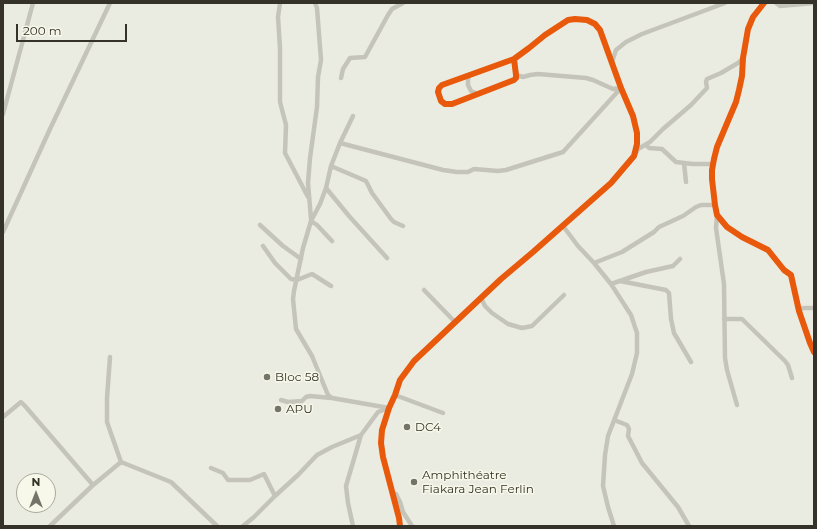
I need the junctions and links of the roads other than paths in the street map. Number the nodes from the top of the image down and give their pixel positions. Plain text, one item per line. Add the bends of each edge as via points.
1 (33, 3) edge
2 (110, 3) edge
3 (280, 3) edge
4 (315, 3) edge
5 (403, 3) edge
6 (725, 3) edge
7 (764, 3) edge
8 (776, 3) edge
9 (814, 3) edge
10 (743, 58) junction
11 (514, 59) junction
12 (612, 62) junction
13 (469, 75) junction
14 (516, 75) junction
15 (341, 78) dead end
16 (620, 88) junction
17 (478, 94) junction
18 (3, 114) edge
19 (354, 116) dead end
20 (340, 143) junction
21 (646, 145) junction
22 (634, 156) junction
23 (684, 163) junction
24 (713, 164) junction
25 (331, 166) junction
26 (686, 182) dead end
27 (326, 188) junction
28 (309, 199) junction
29 (715, 205) junction
30 (717, 215) junction
31 (311, 221) junction
32 (260, 225) dead end
33 (403, 226) dead end
34 (563, 226) junction
35 (3, 232) edge
36 (332, 241) dead end
37 (263, 246) dead end
38 (387, 258) dead end
39 (301, 259) junction
40 (680, 259) dead end
41 (594, 263) junction
42 (297, 280) junction
43 (620, 281) junction
44 (611, 284) junction
45 (331, 286) dead end
46 (424, 290) dead end
47 (564, 295) dead end
48 (481, 298) junction
49 (814, 308) edge
50 (800, 311) junction
51 (724, 318) junction
52 (455, 322) junction
53 (814, 352) edge
54 (110, 357) dead end
55 (691, 362) dead end
56 (792, 378) dead end
57 (395, 395) junction
58 (332, 398) junction
59 (281, 400) dead end
60 (738, 405) dead end
61 (389, 408) junction
62 (443, 413) dead end
63 (3, 417) edge
64 (614, 420) junction
65 (361, 434) junction
66 (121, 462) junction
67 (211, 468) dead end
68 (93, 485) junction
69 (392, 486) junction
70 (275, 496) junction
71 (50, 526) edge
72 (217, 526) edge
73 (243, 526) edge
74 (354, 526) edge
75 (400, 526) edge
76 (412, 526) edge
77 (614, 526) edge
78 (689, 526) edge

1 - 18 street
2 - 35 street
3 - 28 street via 280,102 286,125 285,153
4 - 28 street via 321,60 310,158
5 - 15 street via 392,9 365,57 350,58
6 - 12 street via 626,42 616,50
7 - 10 street via 753,17 748,29
8 - 9 street via 780,6
10 - 21 street via 707,80 707,87 691,105
10 - 24 street via 738,96 717,147
11 - 12 street via 568,20 581,19 595,24 600,30
11 - 13 street
11 - 14 street
12 - 16 street
13 - 17 street via 468,86 471,91
13 - 17 street via 439,88 441,101 452,104
14 - 16 street via 523,78 538,74 586,78 613,89
14 - 17 street via 511,82
16 - 20 street via 563,152 506,170 450,171
16 - 22 street via 633,116 637,133
19 - 20 street
20 - 25 street
21 - 22 street via 638,149
21 - 23 street via 649,148 662,149 676,162
22 - 34 street via 611,183
23 - 24 street
23 - 26 street
24 - 29 street
25 - 27 street
25 - 33 street via 366,181 391,219
27 - 31 street
27 - 38 street
28 - 31 street
29 - 30 street
29 - 41 street via 696,207 659,227 622,252
30 - 50 street via 727,227 768,250 791,275
30 - 51 street via 716,228 724,284
31 - 36 street
31 - 39 street
32 - 39 street
34 - 41 street
34 - 48 street
37 - 42 street via 275,263 291,279
39 - 42 street
40 - 43 street via 673,266
41 - 44 street
42 - 45 street via 312,274
42 - 58 street via 293,299 296,329 312,356 328,395
43 - 44 street
43 - 55 street via 666,290 669,293 674,333
44 - 64 street via 631,314 637,333 637,353 632,374
46 - 52 street
47 - 48 street via 532,326 522,328 508,324 492,313
48 - 52 street
49 - 50 street via 803,308
50 - 53 street
51 - 56 street via 742,319 785,361
51 - 60 street via 726,370
52 - 57 street via 414,361 400,380
54 - 66 street via 106,422
57 - 61 street
57 - 62 street
58 - 59 street via 310,396 302,401
58 - 61 street
61 - 65 street via 378,412
61 - 69 street via 381,443
63 - 68 street via 21,402
64 - 77 street via 608,436 603,486
64 - 78 street via 627,425 628,436 642,463 678,507
65 - 70 street via 317,455
65 - 74 street via 346,486
66 - 68 street
66 - 72 street via 171,482
67 - 70 street via 223,473 228,480 250,480 264,474
68 - 71 street
69 - 75 street
69 - 76 street
70 - 73 street

